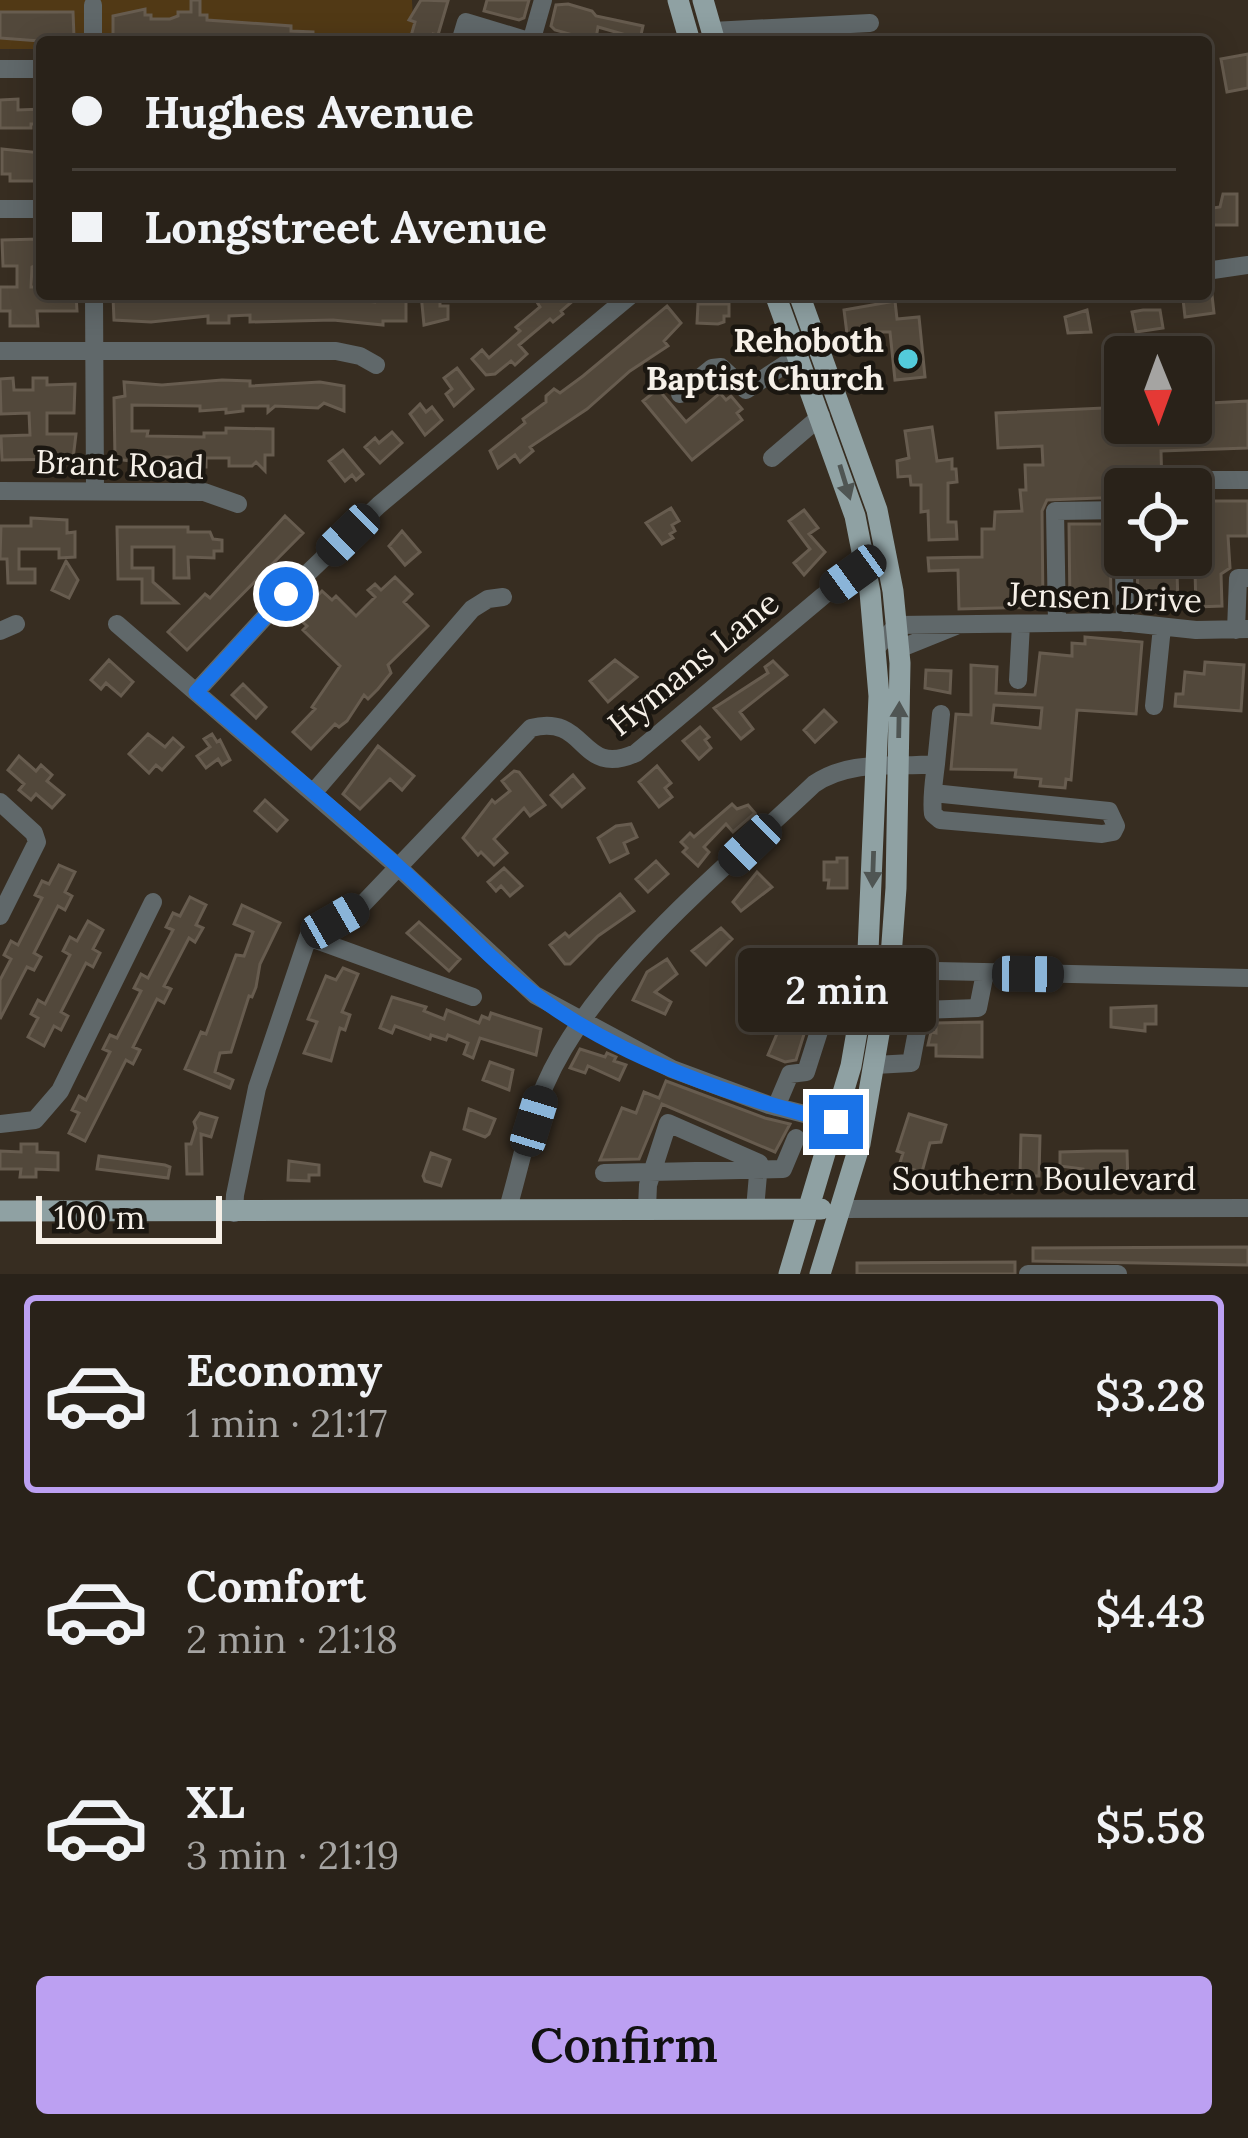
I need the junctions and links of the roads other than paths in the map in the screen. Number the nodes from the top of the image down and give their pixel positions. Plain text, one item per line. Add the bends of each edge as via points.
1 (471, 0) edge
2 (543, 0) edge
3 (678, 0) edge
4 (703, 0) edge
5 (93, 4) dead end
6 (466, 22) junction
7 (870, 22) dead end
8 (93, 36) edge
9 (462, 36) edge
10 (512, 36) edge
11 (533, 36) edge
12 (688, 36) edge
13 (714, 36) edge
14 (724, 36) edge
15 (0, 69) edge
16 (36, 69) edge
17 (0, 209) edge
18 (36, 209) edge
19 (1248, 265) edge
20 (1212, 270) edge
21 (94, 300) edge
22 (625, 300) edge
23 (777, 300) edge
24 (801, 300) edge
25 (0, 351) edge
26 (94, 351) junction
27 (798, 356) junction
28 (376, 365) dead end
29 (680, 394) dead end
30 (821, 416) junction
31 (772, 458) dead end
32 (1212, 479) edge
33 (1248, 479) edge
34 (95, 490) junction
35 (0, 491) edge
36 (238, 504) dead end
37 (1104, 510) edge
38 (865, 566) junction
39 (1125, 576) edge
40 (1248, 578) edge
41 (503, 597) dead end
42 (116, 623) dead end
43 (1057, 623) junction
44 (1125, 623) junction
45 (960, 624) junction
46 (1021, 624) junction
47 (897, 625) junction
48 (1162, 627) junction
49 (1242, 630) edge
50 (887, 648) junction
51 (1018, 680) dead end
52 (196, 692) junction
53 (1154, 706) dead end
54 (941, 714) dead end
55 (936, 764) junction
56 (888, 767) junction
57 (313, 793) junction
58 (933, 793) junction
59 (0, 802) edge
60 (398, 867) junction
61 (153, 902) dead end
62 (0, 916) edge
63 (308, 937) junction
64 (890, 970) junction
65 (985, 973) junction
66 (1248, 978) edge
67 (473, 997) dead end
68 (581, 1023) junction
69 (820, 1025) dead end
70 (875, 1065) junction
71 (776, 1107) junction
72 (836, 1122) junction
73 (0, 1124) edge
74 (796, 1138) dead end
75 (758, 1170) junction
76 (652, 1172) junction
77 (604, 1173) dead end
78 (508, 1208) junction
79 (646, 1208) junction
80 (1248, 1208) edge
81 (755, 1209) junction
82 (811, 1209) junction
83 (840, 1210) junction
84 (0, 1211) edge
85 (235, 1213) junction
86 (789, 1274) edge
87 (820, 1274) edge
88 (1028, 1274) edge
89 (1118, 1274) edge

1 - 6 street
2 - 11 street
3 - 12 main road
4 - 13 main road
5 - 8 street
6 - 9 street
6 - 10 street
7 - 14 street
15 - 16 street
17 - 18 street
19 - 20 street
21 - 26 street
22 - 52 street via 379,505
23 - 27 main road
24 - 47 main road via 878,510
25 - 26 street
26 - 28 street via 336,350
26 - 34 street
27 - 29 street via 746,390 721,367
27 - 30 main road
30 - 31 street
30 -> 38 main road
32 - 33 street
34 - 35 street, Brant Road
34 - 36 street, Brant Road via 204,492
37 - 43 street via 1055,511
38 - 50 main road
38 - 60 street, Hymans Lane via 636,753 601,760 567,729 531,728
39 - 44 street
40 - 49 street via 1238,578
41 - 57 street via 472,609
42 - 52 street
43 - 44 street, Jensen Drive
43 - 46 street, Jensen Drive
44 - 48 street, Jensen Drive
45 - 46 street, Jensen Drive
45 - 47 street, Jensen Drive
45 - 50 street, Jensen Drive
46 - 51 street
47 - 50 main road
48 - 49 street, Jensen Drive
48 - 53 street
50 - 56 main road
52 - 57 street
54 - 55 street
55 - 56 street
55 - 58 street
56 - 64 main road
56 - 68 street via 832,771 814,784 654,936
56 -> 72 main road via 867,974
57 - 60 street
58 - 58 street via 940,820 1102,834 1116,826 1109,811
59 - 62 street via 34,833 34,851
60 - 63 street via 362,905
60 - 68 street via 536,995
61 - 73 street via 60,1091 35,1120
63 - 67 street
63 - 85 street via 257,1088
64 - 65 street
64 - 70 main road
65 - 66 street
65 - 70 street via 978,1008 921,1010 911,1064
68 - 71 street via 672,1069
68 - 78 street via 544,1086
69 - 71 street via 806,1072 790,1073
70 - 83 main road
71 - 72 street
72 - 82 main road
74 - 75 street via 783,1169
75 - 76 street
75 - 76 street via 759,1163 668,1123
75 - 81 street
76 - 77 street
76 - 79 street
78 - 79 main road
78 - 85 main road
79 - 81 main road
80 - 83 street, Southern Boulevard
81 - 82 main road
82 - 83 main road
82 - 86 main road
83 - 87 main road
84 - 85 main road
88 - 89 street

